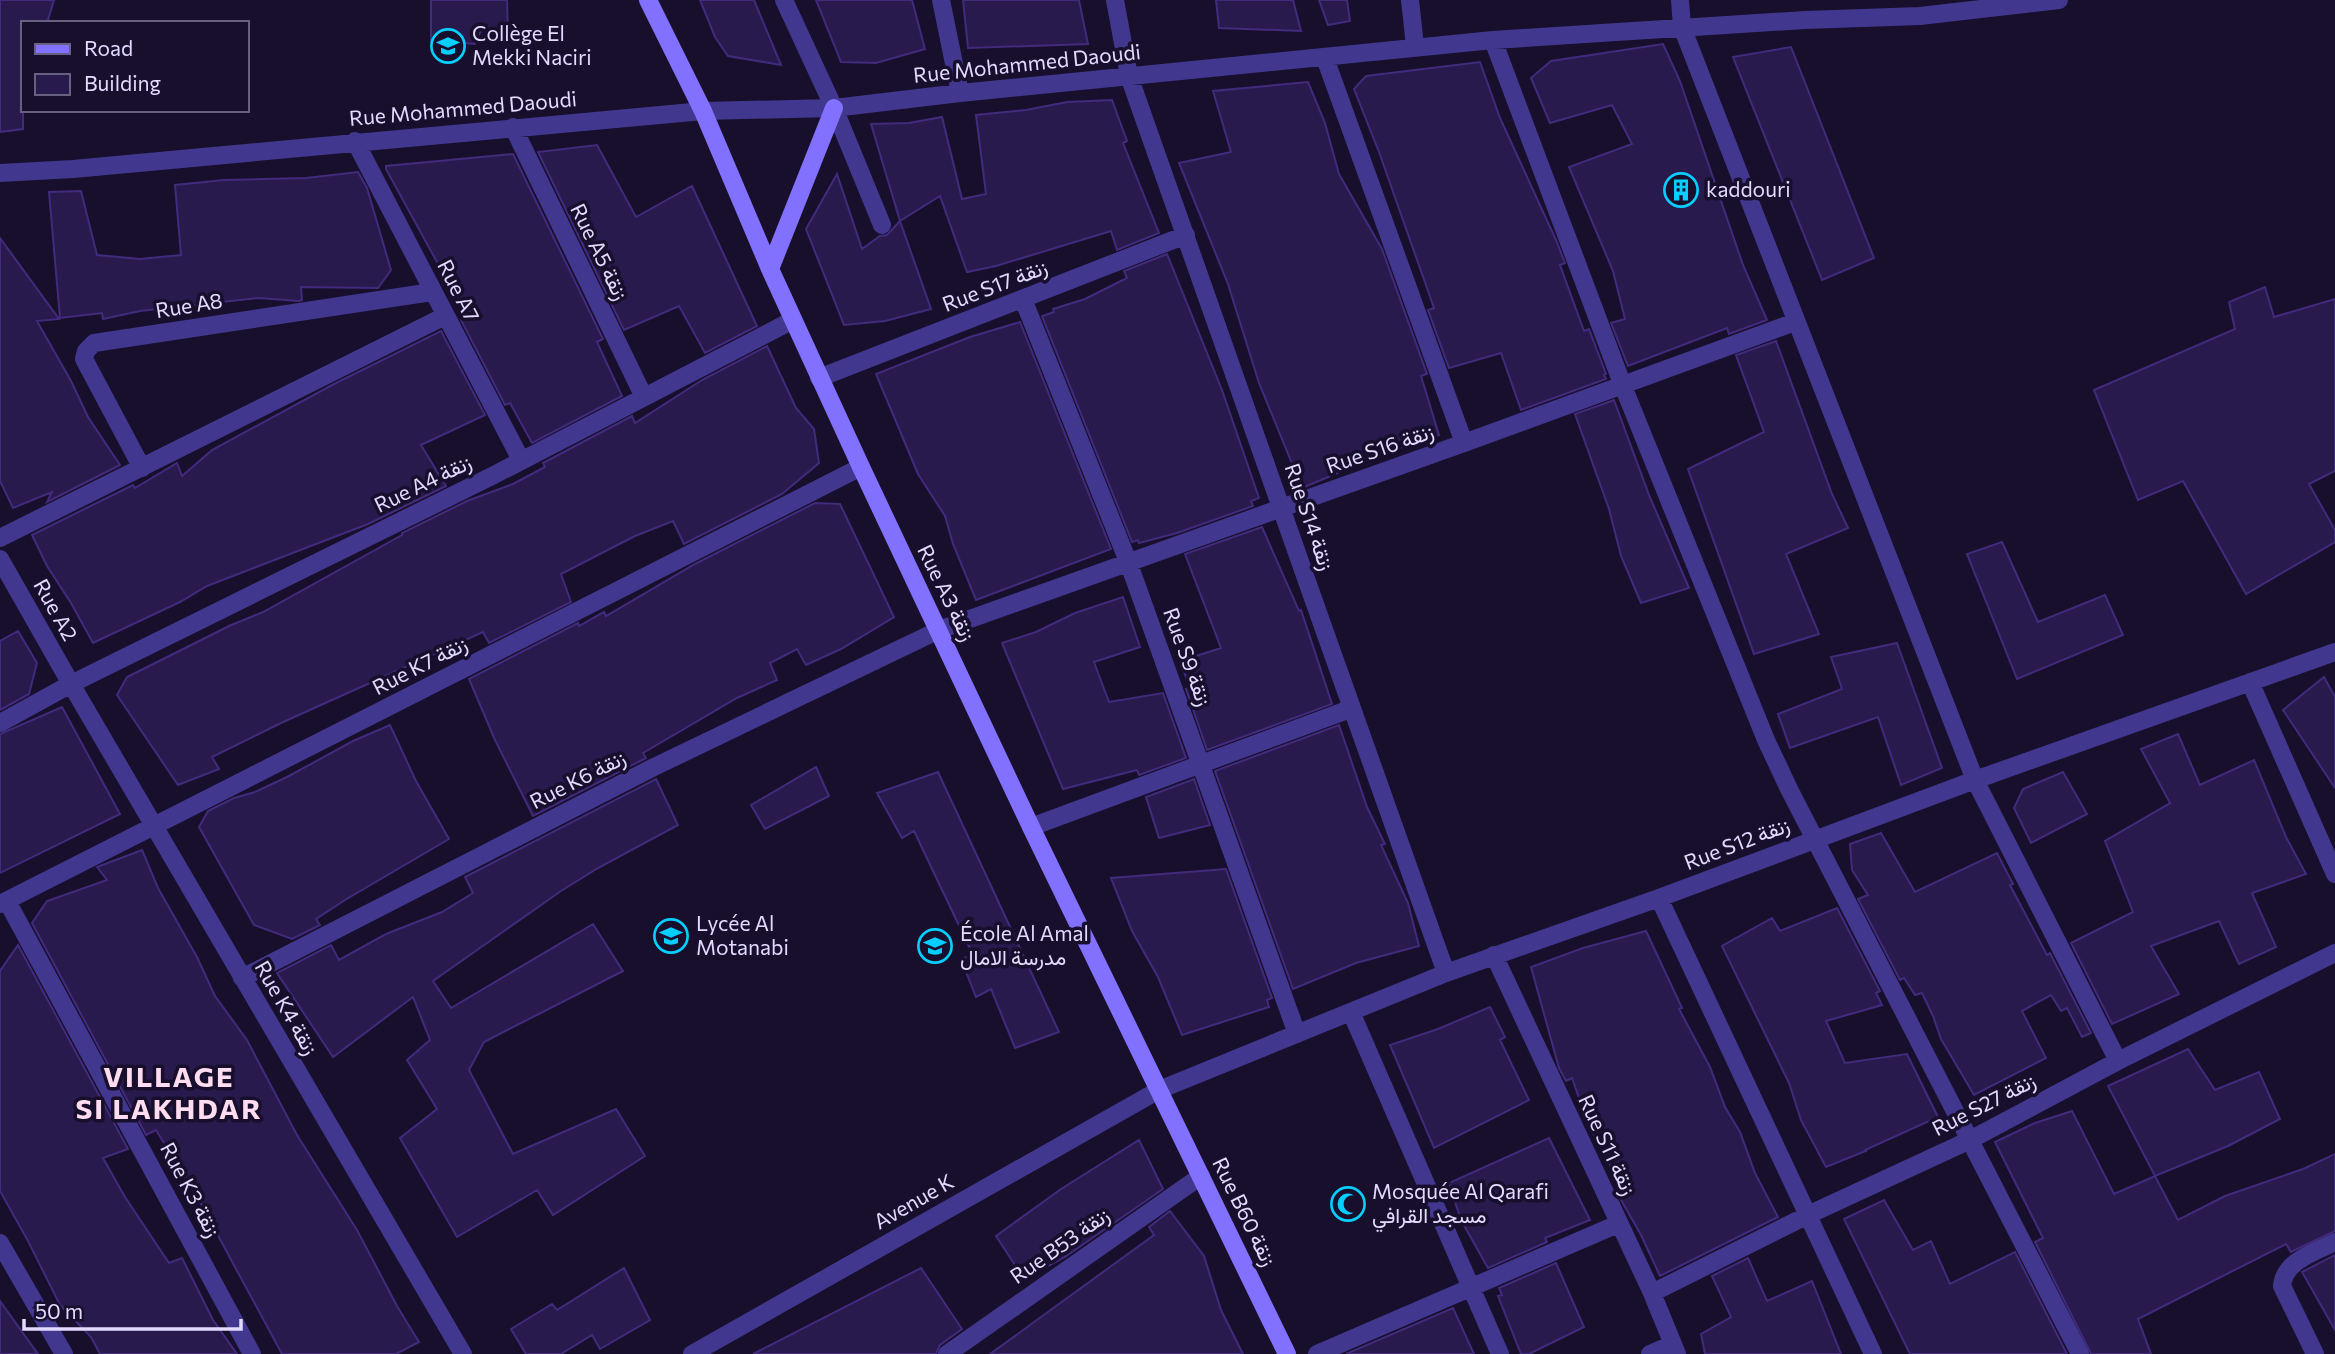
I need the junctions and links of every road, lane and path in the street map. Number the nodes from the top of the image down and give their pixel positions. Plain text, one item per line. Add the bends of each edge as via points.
1 (648, 0) edge
2 (784, 0) edge
3 (941, 0) edge
4 (1115, 0) edge
5 (1410, 0) edge
6 (1680, 0) edge
7 (2059, 0) edge
8 (2000, 3) edge
9 (1682, 27) junction
10 (1493, 40) junction
11 (1415, 46) junction
12 (1325, 58) junction
13 (1129, 76) junction
14 (960, 93) junction
15 (834, 108) junction
16 (703, 111) junction
17 (513, 127) junction
18 (355, 141) junction
19 (0, 173) edge
20 (882, 225) dead end
21 (1186, 235) junction
22 (770, 269) junction
23 (432, 292) junction
24 (1023, 299) junction
25 (445, 316) junction
26 (793, 320) junction
27 (1796, 322) junction
28 (819, 378) junction
29 (1623, 386) junction
30 (644, 397) junction
31 (1464, 443) junction
32 (522, 460) junction
33 (861, 467) junction
34 (142, 468) junction
35 (1282, 508) junction
36 (0, 538) edge
37 (0, 559) edge
38 (1129, 564) junction
39 (939, 630) junction
40 (2335, 652) edge
41 (2250, 682) junction
42 (71, 684) junction
43 (1350, 709) junction
44 (0, 723) edge
45 (1201, 764) junction
46 (1975, 780) junction
47 (154, 826) junction
48 (1031, 827) junction
49 (1816, 839) junction
50 (2335, 874) edge
51 (1659, 898) junction
52 (3, 902) edge
53 (2335, 953) edge
54 (1494, 955) junction
55 (1446, 973) junction
56 (242, 978) junction
57 (1351, 1012) junction
58 (1297, 1034) junction
59 (2118, 1061) junction
60 (1159, 1090) junction
61 (1970, 1140) junction
62 (1201, 1176) junction
63 (1808, 1215) junction
64 (1618, 1224) junction
65 (2335, 1242) edge
66 (0, 1243) edge
67 (1471, 1286) junction
68 (1652, 1293) junction
69 (1675, 1349) edge
70 (64, 1354) edge
71 (252, 1354) edge
72 (463, 1354) edge
73 (692, 1354) edge
74 (947, 1354) edge
75 (1287, 1354) edge
76 (1317, 1354) edge
77 (1500, 1354) edge
78 (1650, 1354) edge
79 (1873, 1354) edge
80 (2080, 1354) edge
81 (2315, 1354) edge

1 - 16 street, Rue A3 زنقة
2 - 15 street
3 - 14 street
4 - 13 street, Rue S14 زنقة
5 - 11 street
6 - 9 street
7 - 8 street, Rue Mohammed Daoudi
8 - 9 street, Rue Mohammed Daoudi via 1920,16
9 - 10 street, Rue Mohammed Daoudi
9 - 27 street
10 - 11 street, Rue Mohammed Daoudi
10 - 29 street
11 - 12 street, Rue Mohammed Daoudi
12 - 13 street, Rue Mohammed Daoudi
12 - 31 street
13 - 14 street, Rue Mohammed Daoudi
13 - 21 street, Rue S14 زنقة
14 - 15 street, Rue Mohammed Daoudi
15 - 16 street, Rue Mohammed Daoudi
15 - 20 street
15 - 22 street
16 - 17 street, Rue Mohammed Daoudi
16 - 22 street, Rue A3 زنقة
17 - 18 street, Rue Mohammed Daoudi
17 - 30 street, Rue A5 زنقة
18 - 19 street, Rue Mohammed Daoudi
18 - 23 street, Rue A7
21 - 24 street, Rue S17 زنقة
21 - 35 street, Rue S14 زنقة
22 - 26 street, Rue A3 زنقة
23 - 25 street, Rue A7
23 - 34 street, Rue A8 via 94,343 85,359
24 - 28 street, Rue S17 زنقة
24 - 38 street, Rue S9 زنقة
25 - 32 street, Rue A7
25 - 34 street
26 - 28 street, Rue A3 زنقة
26 - 30 street, Rue A4 زنقة
27 - 29 street, Rue S16 زنقة
27 - 46 street
28 - 33 street, Rue A3 زنقة
29 - 31 street, Rue S16 زنقة
29 - 49 street via 1766,740
30 - 32 street, Rue A4 زنقة
31 - 35 street, Rue S16 زنقة
32 - 42 street, Rue A4 زنقة
33 - 39 street, Rue A3 زنقة
33 - 47 street, Rue K7 زنقة
34 - 36 street
35 - 38 street, Rue S16 زنقة
35 - 43 street, Rue S14 زنقة
37 - 42 street, Rue A2
38 - 39 street, Rue S16 زنقة
38 - 45 street, Rue S9 زنقة
39 - 48 street, Rue A3 زنقة
39 - 56 street, Rue K6 زنقة via 642,773
40 - 41 street, Rue S12 زنقة
41 - 46 street, Rue S12 زنقة
41 - 50 street
42 - 44 street, Rue A4 زنقة
42 - 47 street, Rue K4 زنقة
43 - 45 street
43 - 55 street, Rue S14 زنقة
45 - 48 street
45 - 58 street, Rue S9 زنقة
46 - 49 street, Rue S12 زنقة
46 - 59 street
47 - 52 street, Rue K7 زنقة
47 - 56 street, Rue K4 زنقة
48 - 60 street, Rue A3 زنقة
49 - 51 street, Rue S12 زنقة
49 - 61 street
51 - 54 street, Rue S12 زنقة
51 - 63 street
52 - 71 street, Rue K3 زنقة
53 - 59 street, Rue S27 زنقة
54 - 55 street, Rue S12 زنقة
54 - 64 street, Rue S11 زنقة
55 - 57 street, Rue S12 زنقة
56 - 72 street, Rue K4 زنقة
57 - 58 street, Rue S12 زنقة
57 - 67 street
58 - 60 street, Rue S12 زنقة
59 - 61 street, Rue S27 زنقة
60 - 62 street, Rue B60 زنقة
60 - 73 street, Avenue K
61 - 63 street, Rue S27 زنقة
61 - 80 street
62 - 74 street, Rue B53 زنقة
62 - 75 street, Rue B60 زنقة
63 - 68 street, Rue S27 زنقة
63 - 79 street
64 - 67 street
64 - 68 street, Rue S11 زنقة
65 - 81 street via 2289,1267 2283,1277
66 - 70 street
67 - 76 street
67 - 77 street
68 - 69 street, Rue S11 زنقة
69 - 78 street

